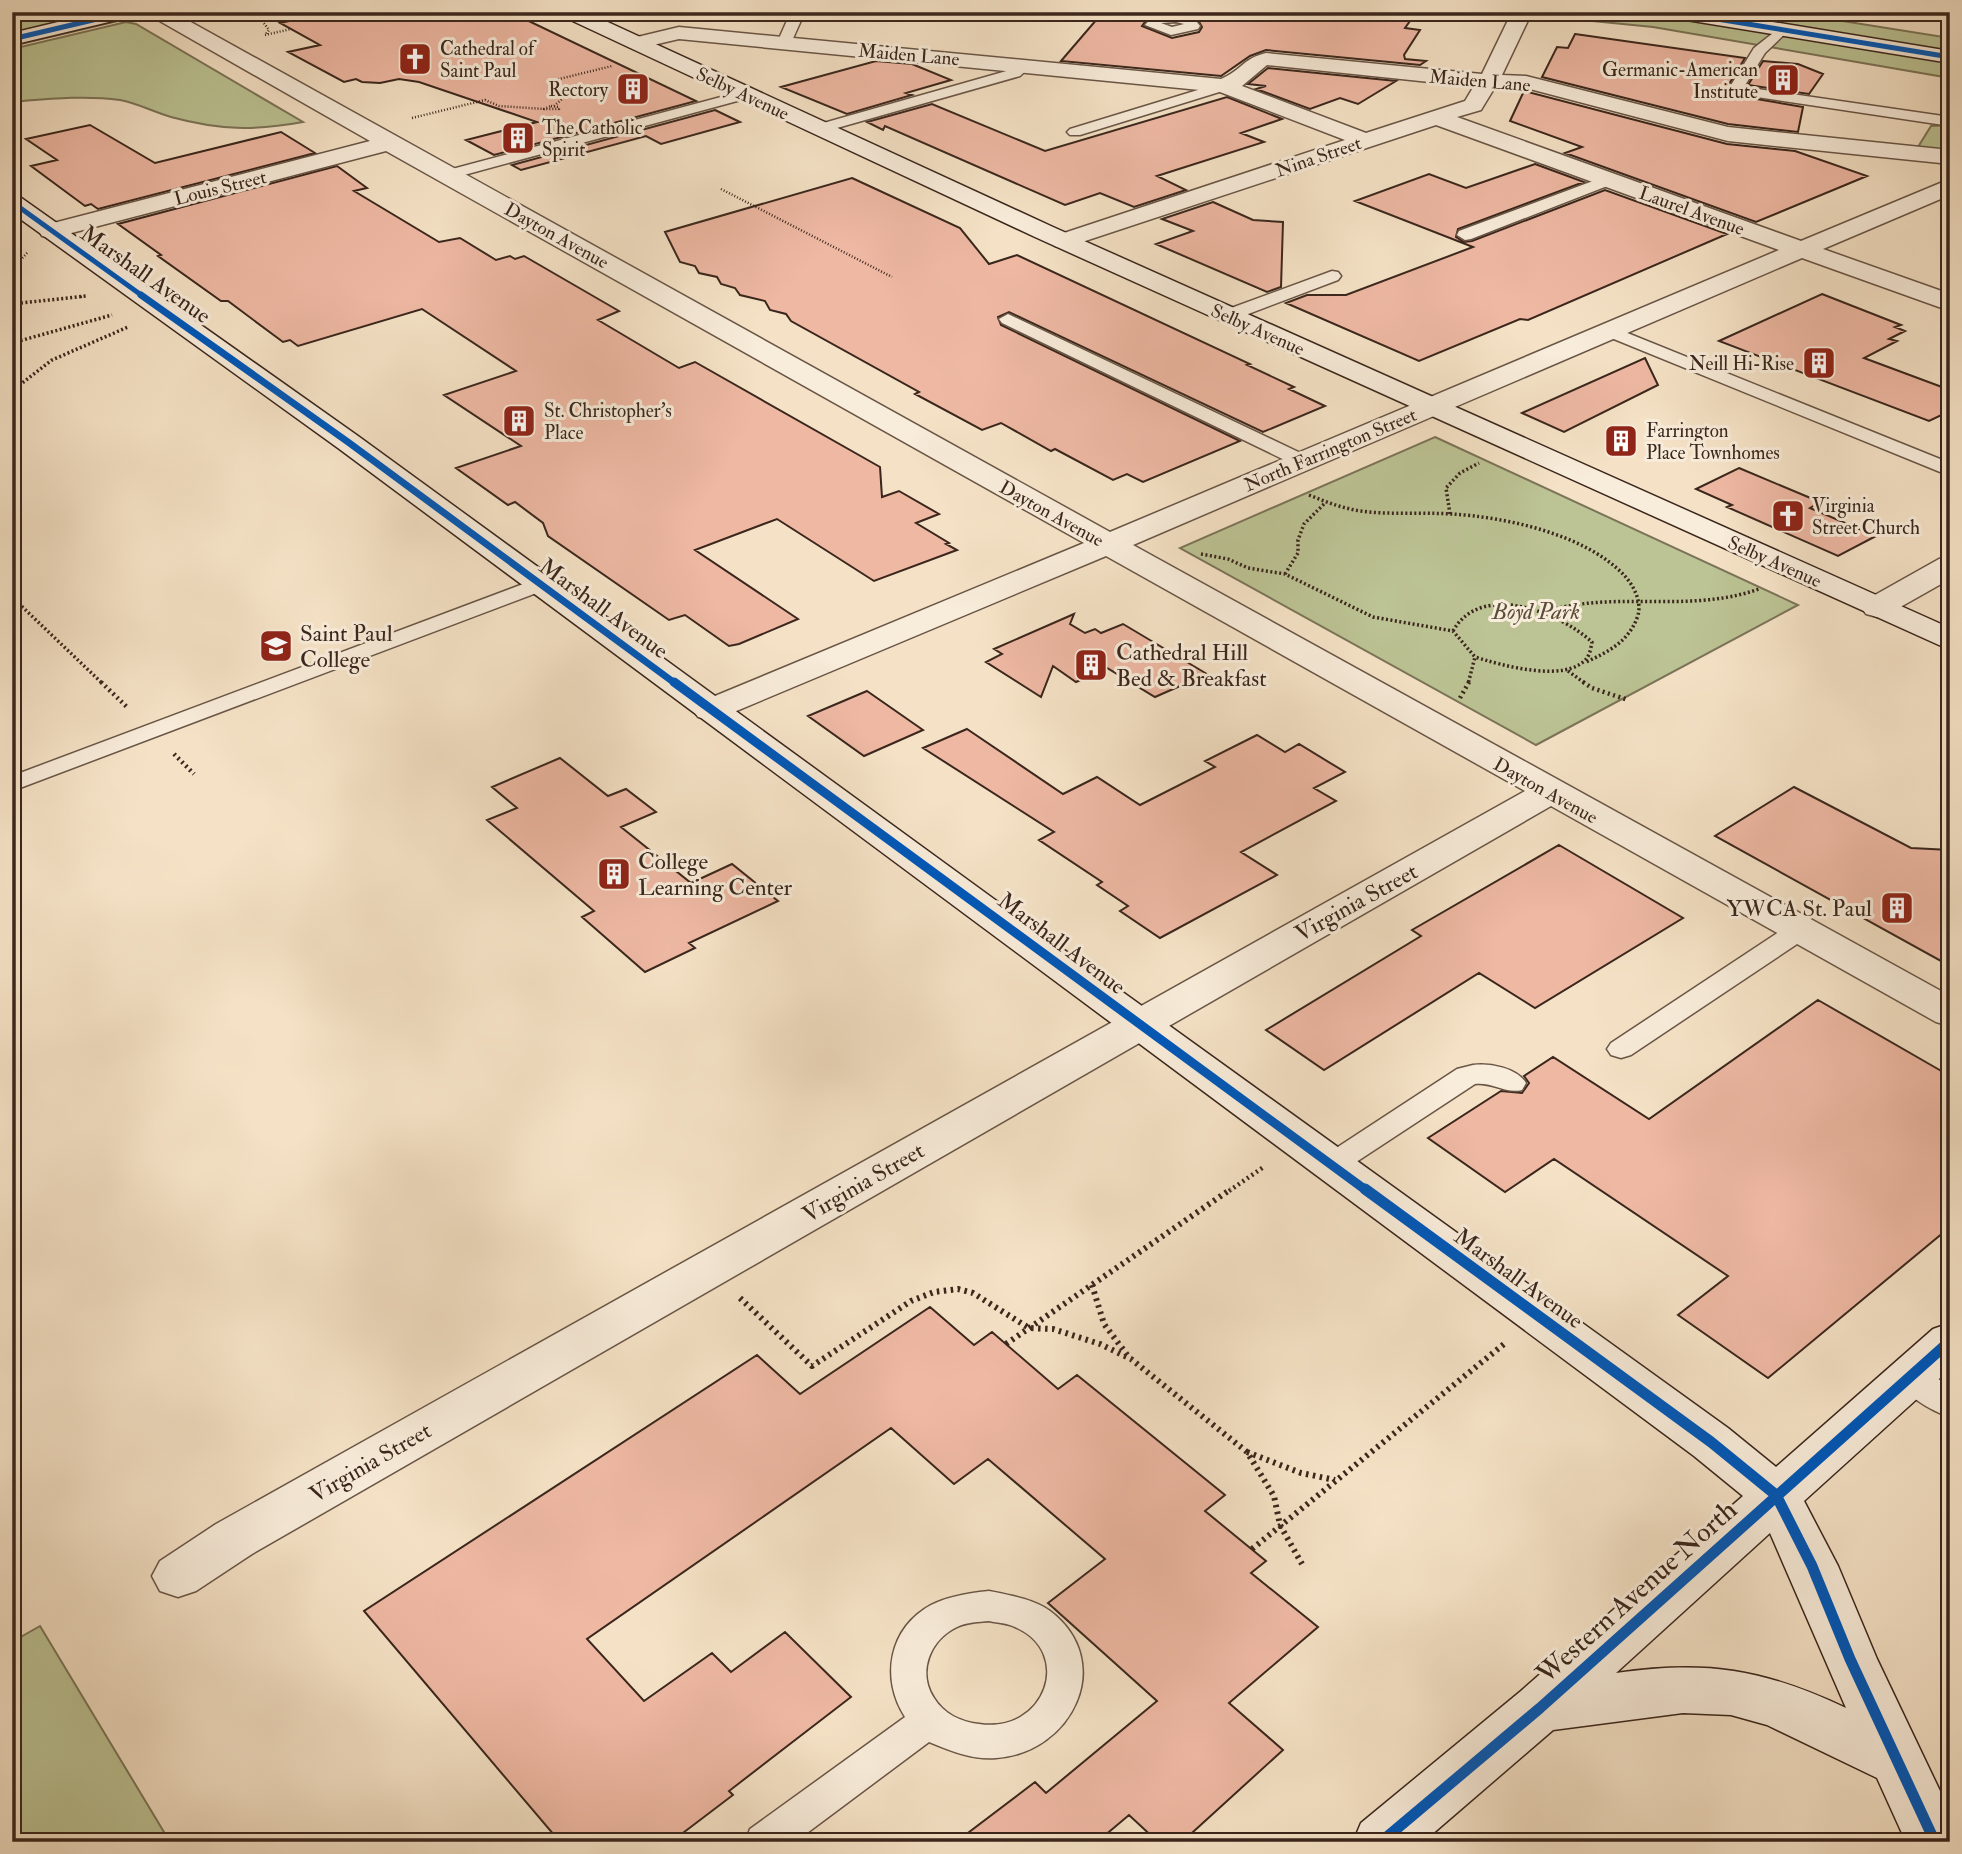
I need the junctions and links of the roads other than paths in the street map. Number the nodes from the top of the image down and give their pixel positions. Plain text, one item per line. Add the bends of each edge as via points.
1 (127, 12) edge
2 (154, 12) edge
3 (569, 12) edge
4 (1522, 12) edge
5 (1674, 12) edge
6 (796, 16) dead end
7 (1782, 30) junction
8 (12, 39) edge
9 (784, 43) junction
10 (628, 53) junction
11 (1950, 57) edge
12 (1025, 65) junction
13 (1488, 80) junction
14 (1224, 86) junction
15 (747, 94) junction
16 (1435, 117) junction
17 (1950, 122) edge
18 (818, 128) junction
19 (397, 132) junction
20 (1075, 132) dead end
21 (1364, 141) junction
22 (1950, 157) edge
23 (447, 175) junction
24 (1609, 180) junction
25 (1950, 186) edge
26 (12, 202) edge
27 (1465, 235) dead end
28 (40, 241) junction
29 (1065, 241) junction
30 (1802, 250) junction
31 (1332, 276) dead end
32 (1950, 303) edge
33 (1229, 315) junction
34 (1008, 319) dead end
35 (1610, 331) junction
36 (1429, 406) junction
37 (1302, 461) junction
38 (1950, 470) edge
39 (1108, 544) junction
40 (1950, 566) edge
41 (538, 584) junction
42 (1877, 607) junction
43 (1950, 640) edge
44 (710, 710) junction
45 (12, 784) edge
46 (1550, 792) junction
47 (1800, 930) junction
48 (1950, 1013) edge
49 (1139, 1025) junction
50 (1621, 1049) dead end
51 (1513, 1083) dead end
52 (1331, 1166) junction
53 (1950, 1341) edge
54 (1910, 1376) junction
55 (1950, 1405) edge
56 (1776, 1495) junction
57 (178, 1576) dead end
58 (1540, 1708) junction
59 (928, 1721) junction
60 (1898, 1761) junction
61 (764, 1842) edge
62 (1381, 1842) edge
63 (1935, 1842) edge

1 - 8 street
2 - 19 street, Dayton Avenue
3 - 10 street, Selby Avenue
4 - 13 street, Nina Street
5 - 7 street
6 - 9 lane
7 - 11 street
7 - 17 lane via 1759,51 1735,90
9 - 10 street, Maiden Lane via 679,33
9 - 12 street, Maiden Lane
10 - 15 street, Selby Avenue
12 - 14 street, Maiden Lane
12 - 18 lane via 1015,73
13 - 14 street, Maiden Lane via 1266,59
13 - 16 street, Nina Street via 1473,105
13 - 22 street, Maiden Lane via 1526,82 1728,134
14 - 20 lane
14 - 21 street, Maiden Lane
15 - 18 street, Selby Avenue
15 - 23 lane
16 - 21 street, Nina Street
16 - 24 street, Laurel Avenue
18 - 29 street, Selby Avenue
19 - 23 street, Dayton Avenue
19 - 28 street, Louis Street
21 - 29 street, Nina Street
23 - 39 street, Dayton Avenue
24 - 27 lane
24 - 30 street, Laurel Avenue
25 - 30 street, North Farrington Street
26 - 28 street, Marshall Avenue
28 - 41 street, Marshall Avenue via 347,442
29 - 33 street, Selby Avenue
30 - 32 street, Laurel Avenue
30 - 35 street, North Farrington Street
31 - 33 lane
33 - 36 street, Selby Avenue
34 - 37 lane
35 - 36 street, North Farrington Street
35 - 38 lane
36 - 37 street, North Farrington Street
36 - 42 street, Selby Avenue
37 - 39 street, North Farrington Street
39 - 44 street, North Farrington Street
39 - 46 street, Dayton Avenue
40 - 42 street
41 - 44 street, Marshall Avenue
41 - 45 lane
42 - 43 street, Selby Avenue
44 - 49 street, Marshall Avenue
46 - 47 street, Dayton Avenue
46 - 49 street, Virginia Street
47 - 48 street, Dayton Avenue
47 - 50 lane
49 - 52 street, Marshall Avenue
49 - 57 street, Virginia Street via 234,1539
51 - 52 lane via 1494,1074 1467,1076
52 - 56 street, Marshall Avenue via 1711,1442
53 - 54 street, Western Avenue North
54 - 55 lane
54 - 56 street, Western Avenue North
56 - 58 street, Western Avenue North
56 - 60 street, Marshall Avenue
58 - 60 street via 1670,1690 1732,1692 1789,1709
58 - 62 street, Western Avenue North
59 - 59 lane via 912,1702 909,1656 921,1635 940,1619 963,1609 989,1606 1038,1622 1055,1640 1065,1662 1058,1705 1023,1736 973,1742 948,1735
59 - 61 lane
60 - 63 street, Marshall Avenue

